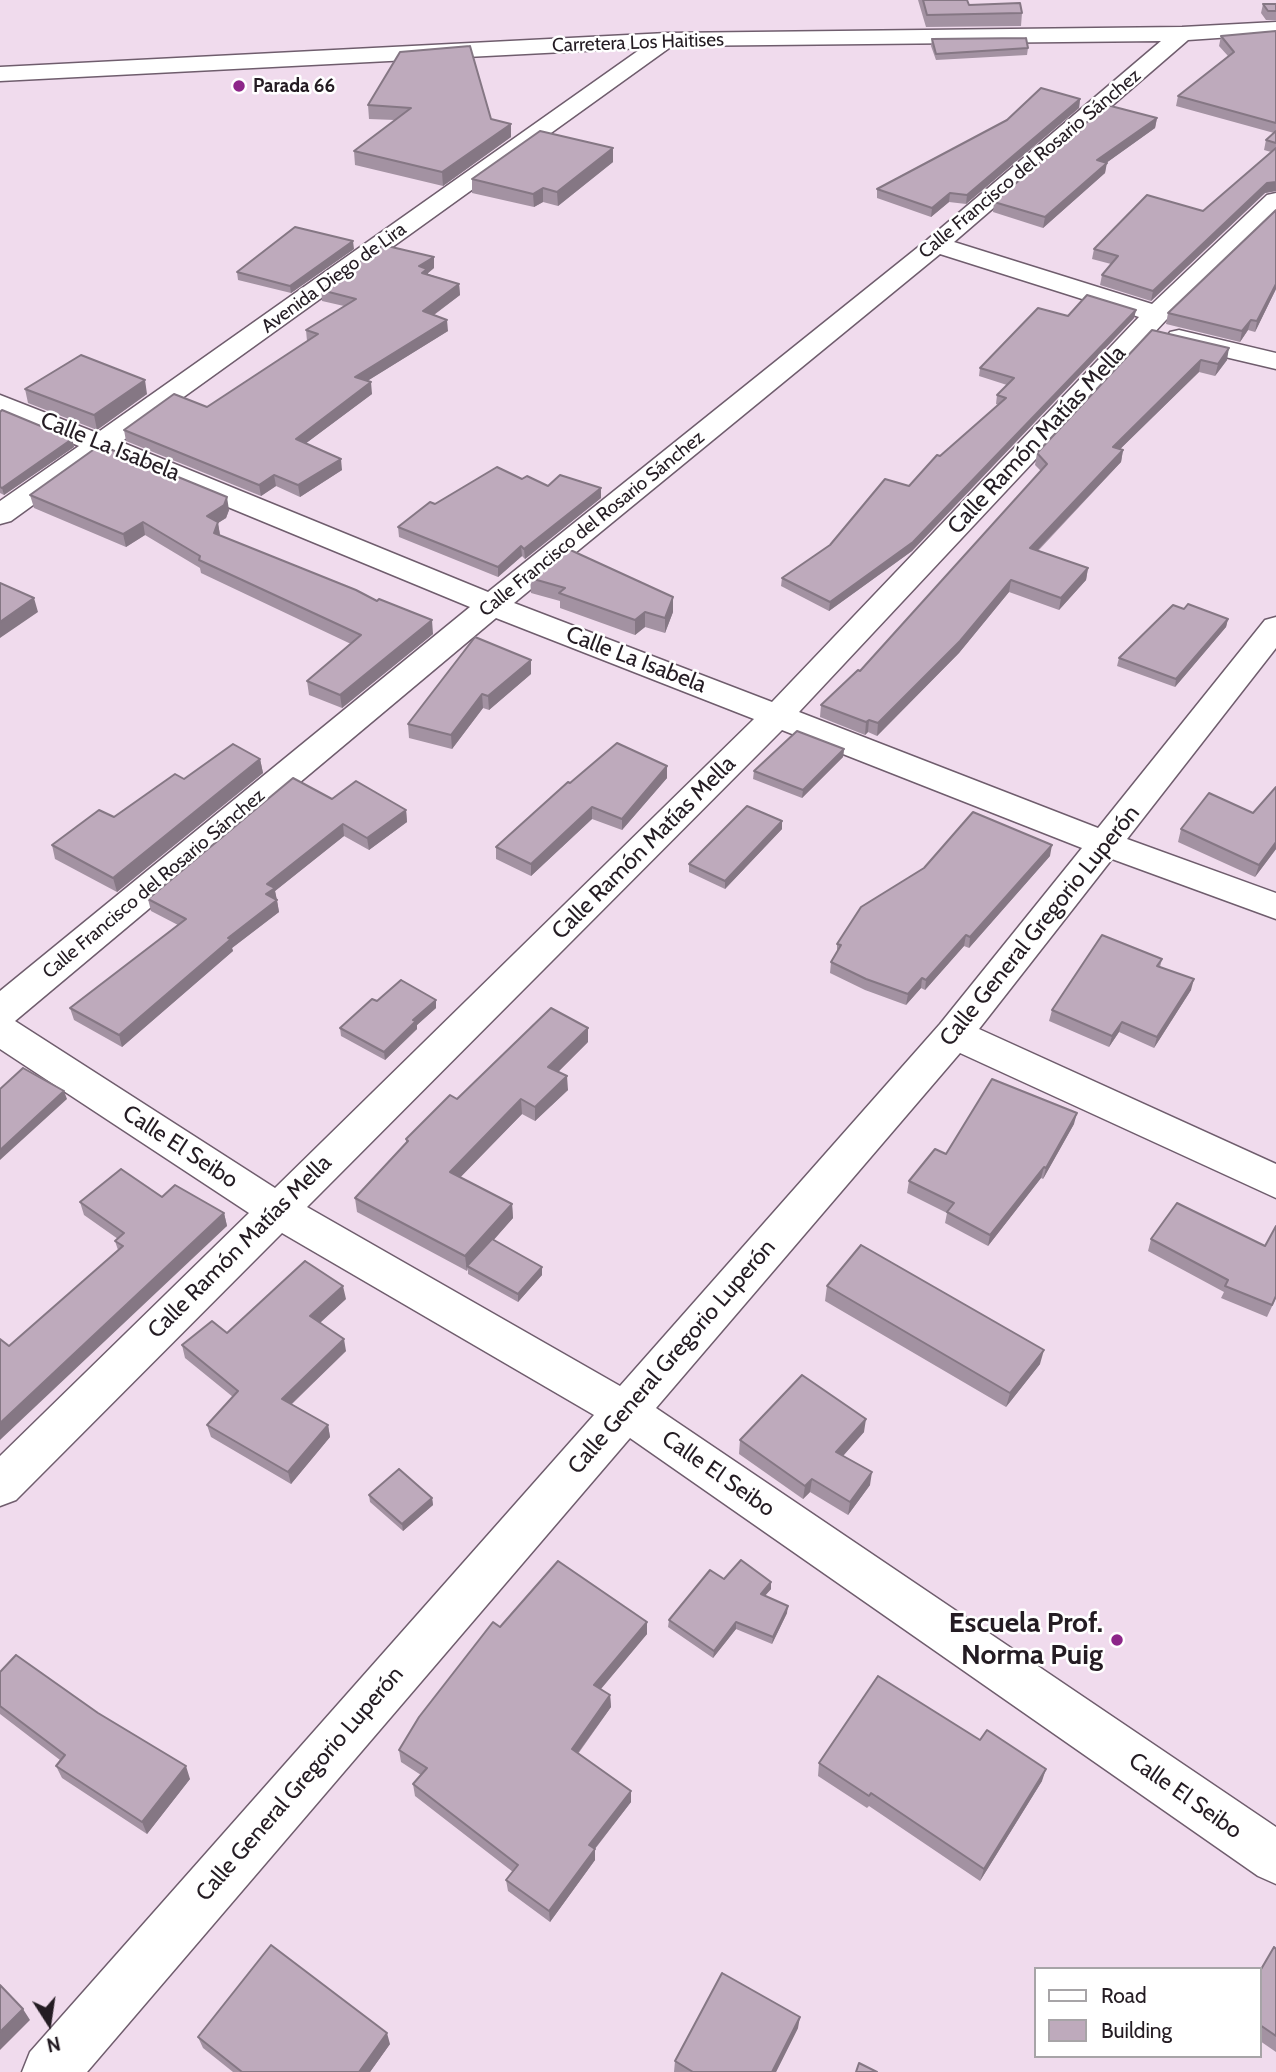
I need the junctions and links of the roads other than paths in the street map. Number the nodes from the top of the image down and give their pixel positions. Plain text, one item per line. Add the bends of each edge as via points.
1 (1276, 28) edge
2 (1182, 34) junction
3 (667, 40) junction
4 (0, 74) edge
5 (1276, 200) edge
6 (936, 245) junction
7 (1149, 321) junction
8 (1276, 361) edge
9 (0, 403) edge
10 (103, 444) junction
11 (0, 515) edge
12 (492, 605) junction
13 (1276, 627) edge
14 (778, 715) junction
15 (1107, 844) junction
16 (1276, 906) edge
17 (0, 1012) edge
18 (0, 1030) edge
19 (954, 1034) junction
20 (1276, 1182) edge
21 (277, 1210) junction
22 (624, 1410) junction
23 (0, 1486) edge
24 (1276, 1858) edge
25 (50, 2072) edge

1 - 2 street, Carretera Los Haitises
2 - 3 street, Carretera Los Haitises
2 - 6 street, Calle Francisco del Rosario Sánchez
3 - 4 street, Carretera Los Haitises
3 - 10 street, Avenida Diego de Lira
5 - 7 street, Calle Ramón Matías Mella
6 - 7 street
6 - 12 street, Calle Francisco del Rosario Sánchez
7 - 8 street
7 - 14 street, Calle Ramón Matías Mella
9 - 10 street, Calle La Isabela
10 - 11 street, Avenida Diego de Lira
10 - 12 street, Calle La Isabela
12 - 14 street, Calle La Isabela
12 - 17 street, Calle Francisco del Rosario Sánchez
13 - 15 street, Calle General Gregorio Luperón
14 - 15 street, Calle La Isabela
14 - 21 street, Calle Ramón Matías Mella
15 - 16 street, Calle La Isabela
15 - 19 street, Calle General Gregorio Luperón
18 - 21 street, Calle El Seibo
19 - 20 street
19 - 22 street, Calle General Gregorio Luperón
21 - 22 street, Calle El Seibo
21 - 23 street, Calle Ramón Matías Mella
22 - 24 street, Calle El Seibo
22 - 25 street, Calle General Gregorio Luperón

